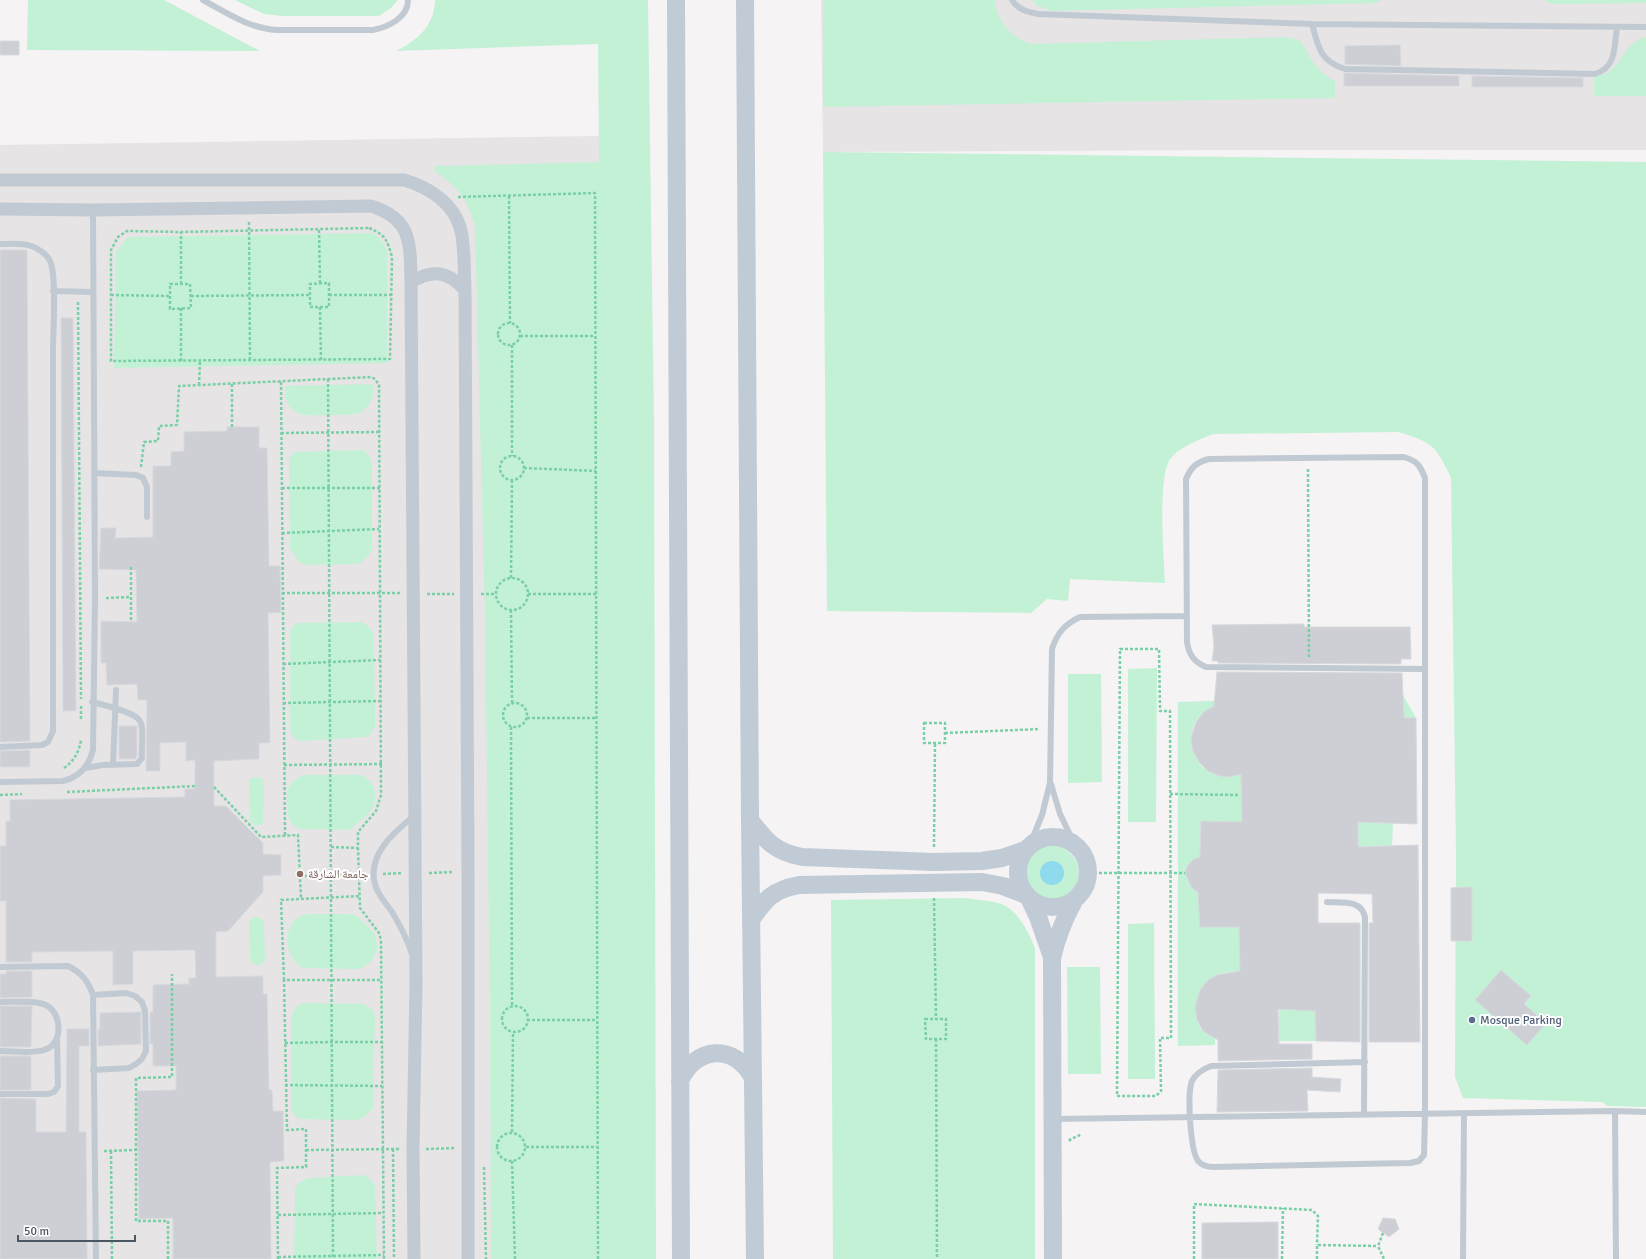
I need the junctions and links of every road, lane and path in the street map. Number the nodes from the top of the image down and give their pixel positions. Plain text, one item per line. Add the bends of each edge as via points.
1 (203, 0) edge
2 (408, 0) edge
3 (676, 0) edge
4 (745, 0) edge
5 (1012, 0) edge
6 (1312, 24) junction
7 (1646, 26) edge
8 (1617, 27) junction
9 (0, 180) edge
10 (509, 196) junction
11 (445, 203) junction
12 (249, 207) junction
13 (0, 209) edge
14 (93, 210) junction
15 (249, 230) junction
16 (319, 230) junction
17 (181, 232) junction
18 (0, 244) edge
19 (411, 282) junction
20 (320, 283) junction
21 (181, 284) junction
22 (465, 290) junction
23 (53, 291) junction
24 (78, 291) junction
25 (93, 292) junction
26 (111, 295) junction
27 (310, 295) junction
28 (329, 295) junction
29 (391, 295) junction
30 (170, 296) junction
31 (191, 296) junction
32 (249, 296) junction
33 (320, 307) junction
34 (181, 308) junction
35 (510, 323) junction
36 (520, 336) junction
37 (596, 336) junction
38 (512, 345) junction
39 (200, 360) junction
40 (250, 360) junction
41 (321, 360) junction
42 (181, 361) junction
43 (328, 379) junction
44 (281, 382) junction
45 (232, 384) junction
46 (199, 385) junction
47 (232, 427) dead end
48 (329, 432) junction
49 (380, 432) junction
50 (281, 433) junction
51 (512, 456) junction
52 (1308, 458) junction
53 (524, 468) junction
54 (596, 471) junction
55 (94, 473) junction
56 (140, 476) junction
57 (512, 480) junction
58 (282, 488) junction
59 (329, 488) junction
60 (380, 488) junction
61 (147, 517) dead end
62 (379, 529) junction
63 (329, 531) junction
64 (282, 533) junction
65 (131, 567) dead end
66 (511, 578) junction
67 (282, 593) junction
68 (330, 593) junction
69 (379, 593) junction
70 (412, 594) junction
71 (467, 594) junction
72 (496, 594) junction
73 (528, 594) junction
74 (596, 594) junction
75 (511, 610) junction
76 (1186, 616) junction
77 (131, 621) dead end
78 (380, 660) junction
79 (330, 662) junction
80 (283, 664) junction
81 (1309, 668) junction
82 (1424, 669) junction
83 (116, 690) dead end
84 (381, 701) junction
85 (92, 702) junction
86 (330, 702) junction
87 (284, 703) junction
88 (512, 704) junction
89 (114, 708) junction
90 (527, 718) junction
91 (596, 718) junction
92 (81, 725) dead end
93 (511, 727) junction
94 (1051, 728) junction
95 (81, 733) dead end
96 (945, 733) junction
97 (0, 747) edge
98 (330, 764) junction
99 (382, 764) junction
100 (113, 765) junction
101 (284, 765) junction
102 (85, 768) junction
103 (61, 770) dead end
104 (0, 782) edge
105 (1050, 782) junction
106 (195, 786) dead end
107 (214, 788) dead end
108 (62, 792) dead end
109 (23, 794) dead end
110 (1170, 794) junction
111 (0, 795) edge
112 (1238, 795) dead end
113 (414, 816) junction
114 (750, 820) junction
115 (285, 836) junction
116 (1074, 843) junction
117 (331, 847) junction
118 (358, 848) junction
119 (1027, 848) junction
120 (866, 860) junction
121 (1089, 873) junction
122 (1118, 873) junction
123 (1170, 873) junction
124 (1185, 873) dead end
125 (866, 883) junction
126 (360, 896) junction
127 (331, 897) junction
128 (1027, 897) junction
129 (301, 899) junction
130 (1074, 901) junction
131 (1327, 902) dead end
132 (751, 920) junction
133 (1052, 958) junction
134 (416, 964) junction
135 (0, 967) edge
136 (172, 974) dead end
137 (284, 980) junction
138 (381, 980) junction
139 (332, 981) junction
140 (93, 995) junction
141 (0, 1002) edge
142 (512, 1007) junction
143 (527, 1020) junction
144 (597, 1020) junction
145 (513, 1032) junction
146 (57, 1038) junction
147 (936, 1039) junction
148 (332, 1042) junction
149 (382, 1042) junction
150 (285, 1043) junction
151 (0, 1051) edge
152 (1365, 1062) junction
153 (93, 1070) junction
154 (753, 1078) junction
155 (680, 1080) junction
156 (286, 1085) junction
157 (332, 1086) junction
158 (382, 1086) junction
159 (0, 1094) edge
160 (1615, 1111) junction
161 (1646, 1112) edge
162 (1426, 1113) junction
163 (1464, 1113) junction
164 (1364, 1114) junction
165 (1189, 1118) junction
166 (1052, 1119) junction
167 (512, 1132) junction
168 (526, 1147) junction
169 (469, 1148) junction
170 (597, 1148) junction
171 (383, 1149) junction
172 (393, 1149) junction
173 (413, 1149) junction
174 (136, 1150) junction
175 (306, 1150) junction
176 (333, 1150) junction
177 (96, 1151) junction
178 (111, 1151) junction
179 (512, 1161) junction
180 (1283, 1208) junction
181 (383, 1213) junction
182 (333, 1214) junction
183 (278, 1215) junction
184 (1384, 1233) dead end
185 (1317, 1245) junction
186 (1378, 1246) junction
187 (384, 1255) junction
188 (333, 1257) edge
189 (278, 1258) edge
190 (96, 1259) edge
191 (112, 1259) edge
192 (168, 1259) edge
193 (384, 1259) edge
194 (394, 1259) edge
195 (414, 1259) edge
196 (468, 1259) edge
197 (515, 1259) edge
198 (598, 1259) edge
199 (681, 1259) edge
200 (755, 1259) edge
201 (937, 1259) edge
202 (1053, 1259) edge
203 (1194, 1259) edge
204 (1282, 1259) edge
205 (1317, 1259) edge
206 (1384, 1259) edge
207 (1463, 1259) edge
208 (1616, 1259) edge

1 - 2 lane via 263,29 373,30 384,28 394,22 403,14
3 - 155 street
4 - 114 street
5 - 6 lane via 1025,11 1038,14
6 - 8 lane
6 - 8 lane via 1322,55 1330,62 1345,68 1595,74 1602,72 1610,64
7 - 8 lane
9 - 11 street via 404,180 419,184
10 - 11 path via 458,197
10 - 35 path
10 - 37 path via 596,193
11 - 22 street via 455,216 461,231
12 - 14 street
12 - 15 path
12 - 19 street via 371,206 384,210 395,217 409,240
13 - 14 street
14 - 25 lane
15 - 16 path
15 - 17 path
15 - 32 path
16 - 20 path
16 - 29 path via 369,228 381,233 388,243 392,257
17 - 21 path
17 - 26 path via 127,231 118,237 111,250
18 - 23 lane via 24,244 45,255 50,261
19 - 22 street via 434,273 446,275 457,281
19 - 70 street
20 - 27 path via 310,284
20 - 28 path via 329,283
21 - 30 path via 170,284
21 - 31 path via 190,284
22 - 71 street
23 - 24 lane
23 - 97 lane via 53,731 48,742 42,745
24 - 25 lane
24 - 92 path
25 - 55 lane
26 - 30 path
26 - 42 path via 111,361
27 - 32 path
27 - 33 path via 310,307
28 - 29 path
28 - 33 path via 329,306
29 - 41 path via 390,359
30 - 34 path via 170,308
31 - 32 path
31 - 34 path via 190,308
32 - 40 path
33 - 41 path
34 - 42 path
35 - 36 path via 519,329
35 - 38 path via 503,325 498,335 501,342
36 - 37 path
36 - 38 path
37 - 54 path
38 - 51 path
39 - 40 path
39 - 42 path
39 - 46 path
40 - 41 path
43 - 44 path
43 - 48 path
43 - 49 path via 375,379 380,388
44 - 45 path
44 - 50 path
45 - 46 path
45 - 47 path
46 - 56 path via 179,386 177,425 159,426 158,441 144,442
48 - 49 path
48 - 50 path
48 - 59 path
49 - 60 path
50 - 58 path
51 - 53 path via 521,460
51 - 57 path via 502,462 500,468 506,478
52 - 76 lane via 1209,459 1194,465 1189,471 1186,479
52 - 81 path
52 - 82 lane via 1404,457 1414,460 1421,468 1425,478
53 - 54 path
53 - 57 path via 520,477
54 - 74 path
55 - 56 lane
55 - 85 lane
56 - 61 lane via 147,487
57 - 66 path
58 - 59 path
58 - 64 path
59 - 60 path
59 - 63 path
60 - 62 path
62 - 63 path
62 - 69 path
63 - 64 path
63 - 68 path
64 - 67 path
65 - 77 path
66 - 72 path via 499,585
66 - 73 path via 521,581
67 - 68 path
67 - 80 path
68 - 69 path
68 - 79 path
69 - 70 path
69 - 78 path
70 - 71 path
70 - 113 street
71 - 72 path
71 - 169 street
72 - 75 path via 502,606
73 - 74 path
73 - 75 path via 525,603
74 - 91 path
75 - 88 path
76 - 81 lane via 1188,650 1192,658 1206,668
76 - 94 lane via 1080,617 1065,625 1055,638 1052,649
78 - 79 path
78 - 84 path
79 - 80 path
79 - 86 path
80 - 87 path
81 - 82 lane
82 - 162 lane
83 - 89 lane
84 - 86 path
84 - 99 path
85 - 89 lane
85 - 102 lane via 93,750
86 - 87 path
86 - 98 path
87 - 101 path
88 - 90 path via 524,707
88 - 93 path via 503,715
89 - 100 lane
89 - 100 lane via 139,720 142,758 137,764
90 - 91 path
90 - 93 path via 521,726
91 - 144 path
93 - 142 path
94 - 96 path
94 - 105 lane
95 - 103 path via 77,755
96 - 96 path via 945,743 924,743 924,723 945,723
98 - 99 path
98 - 101 path
98 - 117 path
99 - 118 path via 381,795 376,811 358,832
100 - 102 lane
101 - 115 path
102 - 104 lane via 63,781
105 - 116 lane via 1060,814
105 - 119 lane via 1042,815
106 - 108 path
107 - 115 path via 261,837
109 - 111 path
110 - 112 path
110 - 122 path via 1170,711 1160,711 1159,649 1120,649
110 - 123 path
113 - 134 street
113 - 134 lane via 384,845 377,856 373,874 374,884 399,924
114 - 120 street via 773,847 788,854
114 - 132 street
115 - 129 path via 298,835
116 - 119 street via 1056,837 1046,838
116 - 121 street via 1082,851
117 - 118 path
117 - 127 path
118 - 126 path
119 - 120 street via 1002,858 982,861
119 - 128 street via 1019,861 1018,873 1020,885
120 - 125 street
121 - 122 path
121 - 130 street via 1087,884
122 - 123 path
122 - 123 path via 1117,1096 1156,1096 1161,1091 1160,1038 1171,1038
123 - 124 path
125 - 128 street via 994,883
125 - 132 street via 799,885 784,888 771,895
126 - 127 path
126 - 138 path via 360,908 379,933 381,940
127 - 129 path
127 - 139 path
128 - 130 street via 1037,904 1056,908
128 - 133 street via 1041,924
129 - 137 path via 281,900
130 - 133 street via 1059,932
131 - 152 lane via 1354,903 1360,907 1365,917
132 - 154 street
133 - 166 street
134 - 173 street
135 - 140 lane via 68,966 85,978
136 - 174 path via 172,1077 136,1078
137 - 139 path
137 - 150 path
138 - 139 path
138 - 149 path
139 - 148 path
140 - 153 lane
140 - 153 lane via 126,993 142,1002 145,1011 146,1051 136,1064 129,1068
141 - 146 lane via 45,1004 56,1016
142 - 143 path via 521,1008
142 - 145 path via 504,1013 502,1022
143 - 144 path
143 - 145 path via 524,1028
144 - 170 path
145 - 167 path
146 - 151 lane via 49,1048 43,1050
146 - 159 lane via 58,1086 54,1092
147 - 147 path via 926,1039 925,1019 946,1018 946,1039
147 - 201 path
148 - 149 path
148 - 150 path
148 - 157 path
149 - 158 path
150 - 156 path
152 - 164 lane
152 - 165 lane via 1211,1066 1196,1074 1192,1082
153 - 177 lane
154 - 155 street via 743,1063 728,1054 719,1053 707,1054 695,1060 688,1065
154 - 200 street
155 - 199 street
156 - 157 path
156 - 175 path via 286,1130 306,1130
157 - 158 path
157 - 176 path
158 - 171 path
160 - 161 lane
160 - 163 lane
160 - 208 lane
162 - 163 lane
162 - 164 lane
162 - 165 lane via 1424,1155 1415,1163 1214,1167 1203,1165 1196,1157
163 - 207 lane
164 - 165 lane
165 - 166 lane
166 - 202 street
167 - 168 path via 522,1137
167 - 179 path via 501,1136 497,1147 501,1158
168 - 170 path
168 - 179 path via 522,1157
169 - 173 path
169 - 196 street
170 - 198 path
171 - 172 path
171 - 176 path
171 - 181 path
172 - 173 path
172 - 194 path
173 - 195 street
174 - 178 path
174 - 192 path via 136,1221 168,1221
175 - 176 path
175 - 183 path via 306,1167 278,1168
176 - 182 path
177 - 178 path
177 - 190 lane
178 - 191 path
179 - 197 path
180 - 185 path via 1312,1210 1318,1216
180 - 203 path via 1194,1204
180 - 204 path
181 - 182 path
181 - 187 path
182 - 183 path
182 - 188 path
183 - 189 path
184 - 186 path
185 - 186 path
185 - 205 path
186 - 206 path
187 - 188 path
187 - 193 path
188 - 189 path

